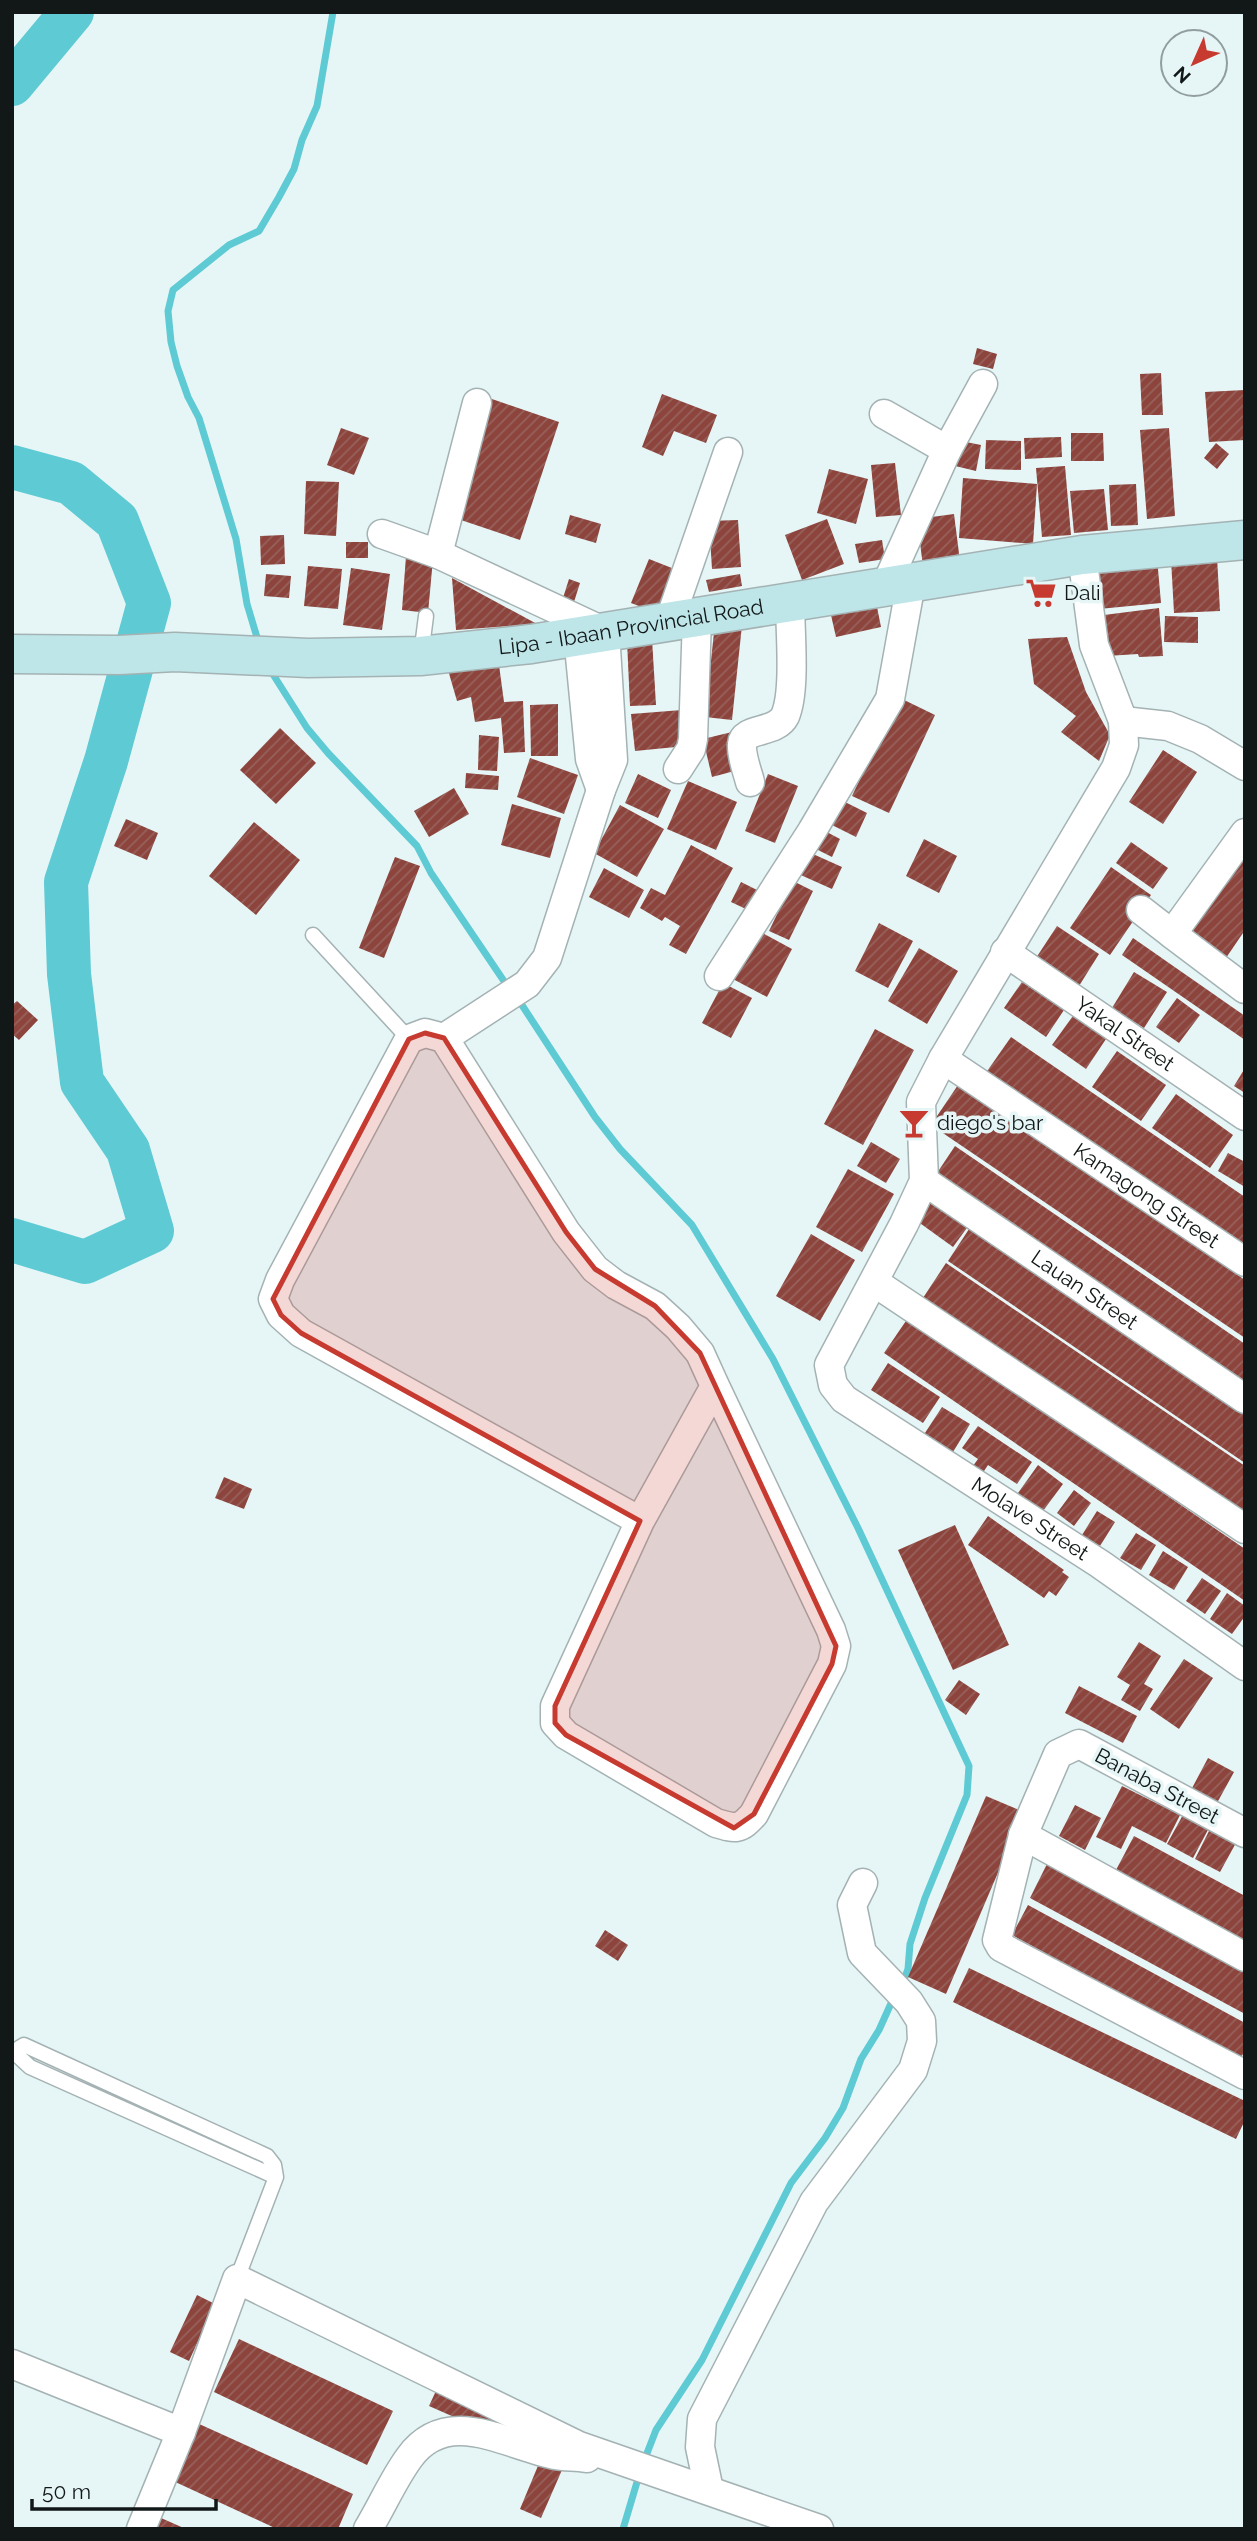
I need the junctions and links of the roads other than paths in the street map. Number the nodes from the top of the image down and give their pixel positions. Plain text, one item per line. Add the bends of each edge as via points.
1 (983, 384) dead end
2 (477, 403) dead end
3 (884, 414) dead end
4 (947, 450) junction
5 (728, 452) dead end
6 (382, 534) dead end
7 (1245, 540) edge
8 (438, 554) junction
9 (1082, 555) junction
10 (898, 585) junction
11 (790, 602) junction
12 (426, 616) dead end
13 (683, 620) junction
14 (591, 634) junction
15 (12, 654) edge
16 (420, 656) junction
17 (1123, 721) junction
18 (1245, 766) edge
19 (678, 769) dead end
20 (750, 782) dead end
21 (1245, 833) edge
22 (1141, 910) dead end
23 (1172, 934) junction
24 (313, 935) dead end
25 (1005, 952) junction
26 (719, 976) dead end
27 (1240, 976) edge
28 (444, 1038) junction
29 (409, 1039) junction
30 (943, 1059) junction
31 (1245, 1116) edge
32 (924, 1181) junction
33 (1245, 1262) edge
34 (874, 1282) junction
35 (715, 1386) junction
36 (1245, 1399) edge
37 (640, 1521) junction
38 (1245, 1528) edge
39 (1245, 1666) edge
40 (1245, 1833) edge
41 (1023, 1835) junction
42 (863, 1883) dead end
43 (1245, 1957) edge
44 (1245, 2075) edge
45 (138, 2097) junction
46 (133, 2113) junction
47 (276, 2177) junction
48 (237, 2279) junction
49 (12, 2364) edge
50 (181, 2432) junction
51 (665, 2476) junction
52 (709, 2490) junction
53 (141, 2529) edge
54 (368, 2529) edge
55 (819, 2529) edge

1 - 4 street
2 - 8 street
3 - 4 street
4 - 10 street
5 - 13 street
6 - 8 street
7 - 9 main road, Lipa - Ibaan Provincial Road
8 - 14 street
9 - 10 main road, Lipa - Ibaan Provincial Road
9 - 17 street via 1094,645
10 - 11 main road, Lipa - Ibaan Provincial Road
10 - 26 street via 890,699
11 - 13 main road, Lipa - Ibaan Provincial Road
11 - 20 street via 790,687 784,717 743,740
12 - 16 lane
13 - 14 main road, Lipa - Ibaan Provincial Road
13 - 19 street via 693,739
14 - 16 main road, Lipa - Ibaan Provincial Road
14 - 28 street via 613,760 547,958 511,994
15 - 16 main road, Lipa - Ibaan Provincial Road
17 - 18 street via 1168,726
17 - 25 street via 1124,745 1116,768
21 - 23 street
22 - 23 street
23 - 27 street
24 - 29 lane
25 - 30 street
25 - 31 street, Yakal Street
28 - 29 street via 425,1033
28 - 35 street via 566,1232 595,1269 655,1306 678,1327 700,1353
29 - 37 street via 273,1299 281,1315 301,1333
30 - 32 street via 920,1102
30 - 33 street, Kamagong Street
32 - 34 street
32 - 36 street, Lauan Street
34 - 38 street
34 - 39 street, Molave Street via 829,1365 833,1385 844,1399 1100,1564
35 - 37 street
35 - 37 street via 836,1646 832,1664 754,1814 734,1828 716,1823 566,1735 555,1723 555,1706
40 - 41 street, Banaba Street via 1079,1744 1058,1754
41 - 43 street
41 - 44 street via 997,1940 1001,1947
42 - 52 street via 852,1905 862,1954 909,2002 920,2021 922,2041 913,2070 814,2202 702,2419 700,2447
45 - 46 lane
45 - 46 lane via 24,2045 19,2048 17,2055 30,2067
45 - 47 lane via 267,2156
46 - 47 lane
47 - 48 lane
48 - 50 street
48 - 51 street via 579,2446
49 - 50 street
50 - 53 street
51 - 52 street
51 - 54 street via 556,2455 472,2430 446,2432 410,2456
52 - 55 street

